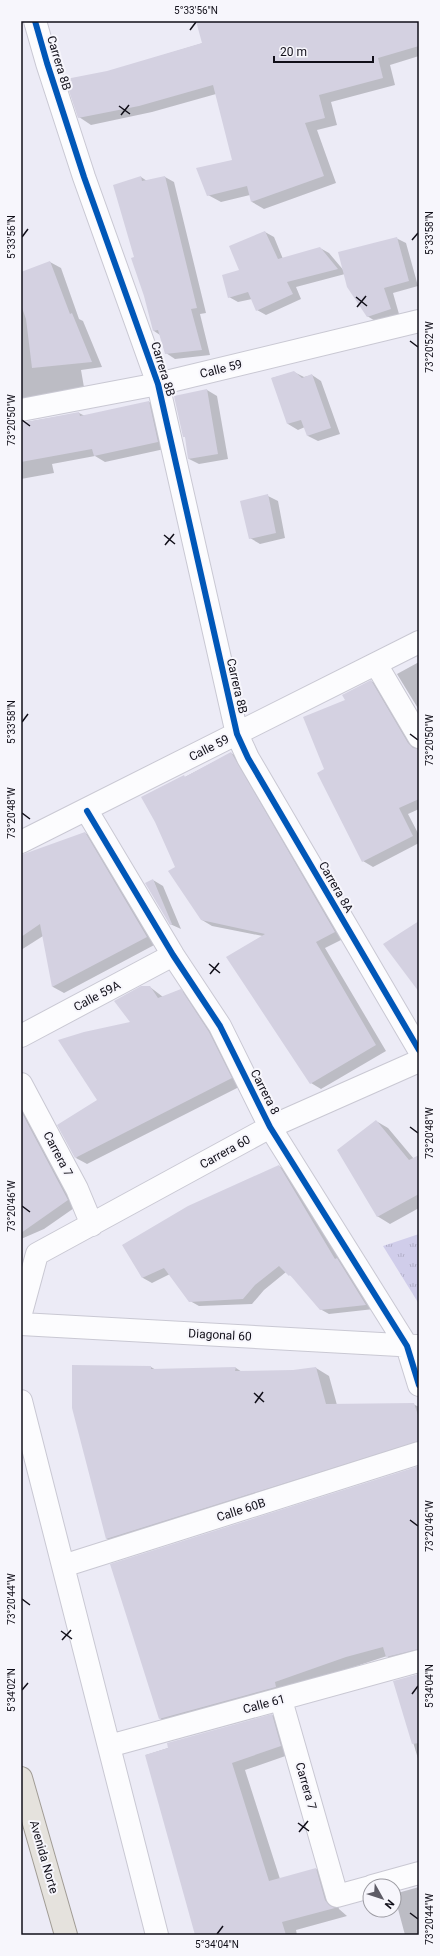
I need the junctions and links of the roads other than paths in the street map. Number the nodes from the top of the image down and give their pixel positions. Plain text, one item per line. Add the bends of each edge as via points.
1 (35, 21) edge
2 (419, 321) edge
3 (158, 384) junction
4 (21, 410) edge
5 (419, 642) edge
6 (376, 664) junction
7 (237, 734) junction
8 (419, 737) edge
9 (87, 810) junction
10 (21, 842) edge
11 (173, 955) junction
12 (21, 1036) edge
13 (419, 1050) edge
14 (419, 1061) edge
15 (21, 1084) edge
16 (270, 1127) junction
17 (92, 1225) junction
18 (29, 1257) edge
19 (21, 1313) edge
20 (21, 1324) edge
21 (413, 1346) edge
22 (419, 1385) edge
23 (21, 1401) edge
24 (419, 1453) edge
25 (63, 1566) junction
26 (419, 1661) edge
27 (280, 1700) junction
28 (109, 1746) junction
29 (21, 1778) edge
30 (419, 1873) edge
31 (401, 1878) edge
32 (362, 1889) edge
33 (66, 1935) edge
34 (158, 1935) edge

1 - 3 street, Carrera 8B via 46,63 84,176
2 - 3 street, Calle 59
3 - 4 street, Calle 59
3 - 7 street, Carrera 8B
5 - 6 street, Calle 59
6 - 7 street, Calle 59
6 - 8 street
7 - 9 street, Calle 59
7 - 13 street, Carrera 8A via 248,758
9 - 10 street, Calle 59
9 - 11 street, Carrera 8
11 - 12 street, Calle 59A
11 - 16 street, Carrera 8 via 220,1026
14 - 16 street, Carrera 60
15 - 17 street, Carrera 7 via 77,1189
16 - 17 street, Carrera 60
16 - 21 street, Carrera 8
17 - 18 street, Carrera 60
18 - 19 street, Carrera 60
20 - 21 street, Diagonal 60
21 - 22 street, Carrera 8
23 - 25 street
24 - 25 street, Calle 60B
25 - 28 street
26 - 27 street, Calle 61
27 - 28 street, Calle 61
27 - 32 street, Carrera 7 via 337,1896
28 - 34 street
29 - 33 main road, Avenida Norte
30 - 31 street

